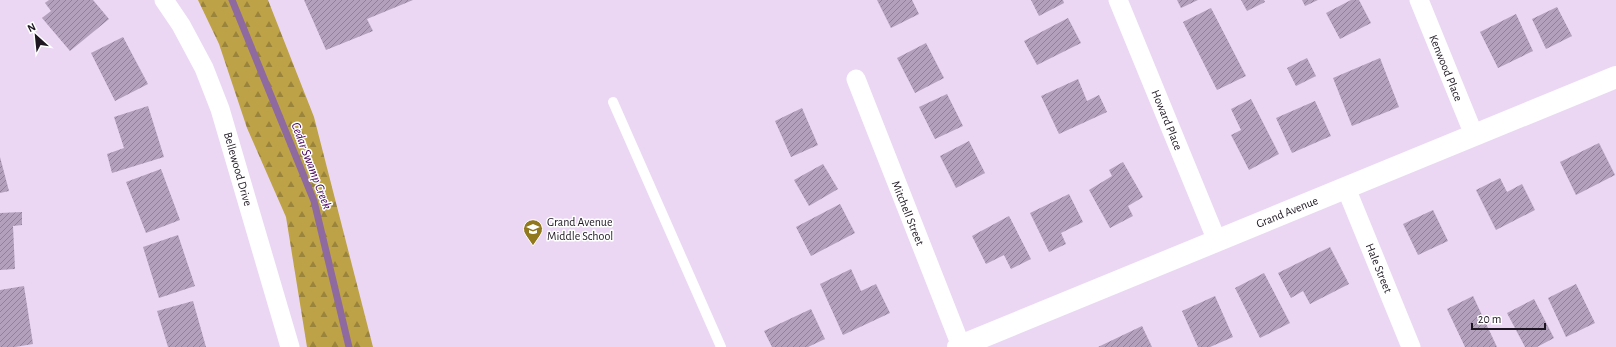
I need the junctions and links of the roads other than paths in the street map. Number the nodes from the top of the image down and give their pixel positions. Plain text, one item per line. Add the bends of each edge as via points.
1 (164, 0) edge
2 (1118, 0) edge
3 (1418, 0) edge
4 (1616, 77) edge
5 (856, 79) dead end
6 (613, 102) dead end
7 (1474, 135) junction
8 (1346, 188) junction
9 (1217, 241) junction
10 (960, 346) edge
11 (290, 347) edge
12 (721, 347) edge
13 (1411, 347) edge

1 - 11 street, Bellewood Drive via 182,25 204,68 220,109
2 - 9 street, Howard Place
3 - 7 street, Kenwood Place
4 - 7 street, Grand Avenue
5 - 10 street, Mitchell Street
6 - 12 lane
7 - 8 street, Grand Avenue
8 - 9 street, Grand Avenue
8 - 13 street, Hale Street
9 - 10 street, Grand Avenue

